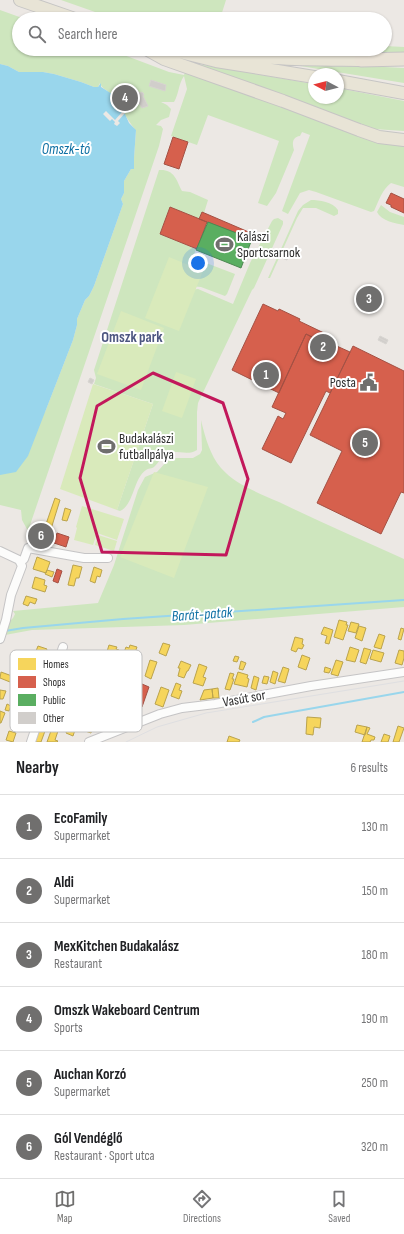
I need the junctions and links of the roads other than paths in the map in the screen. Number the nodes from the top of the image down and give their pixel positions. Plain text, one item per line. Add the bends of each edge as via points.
1 (20, 0) edge
2 (55, 12) edge
3 (159, 56) edge
4 (196, 56) edge
5 (254, 56) edge
6 (404, 59) edge
7 (361, 60) junction
8 (404, 62) edge
9 (308, 76) edge
10 (344, 82) edge
11 (404, 94) edge
12 (404, 140) edge
13 (0, 551) edge
14 (108, 558) dead end
15 (20, 562) junction
16 (0, 639) edge
17 (63, 647) dead end
18 (62, 650) edge
19 (404, 672) edge
20 (142, 721) edge
21 (34, 732) edge
22 (114, 732) edge
23 (31, 742) edge
24 (89, 742) edge

1 - 2 main road
3 - 12 main road via 379,137
4 - 9 main road
5 - 7 main road
6 - 7 highway
7 - 8 main road
10 - 11 main road
13 - 15 street
14 - 15 street via 84,558 28,548
15 - 16 street via 22,566 8,605
17 - 18 street
19 - 20 street, Vasút sor via 182,708
21 - 23 street
22 - 24 street, Vasút sor

